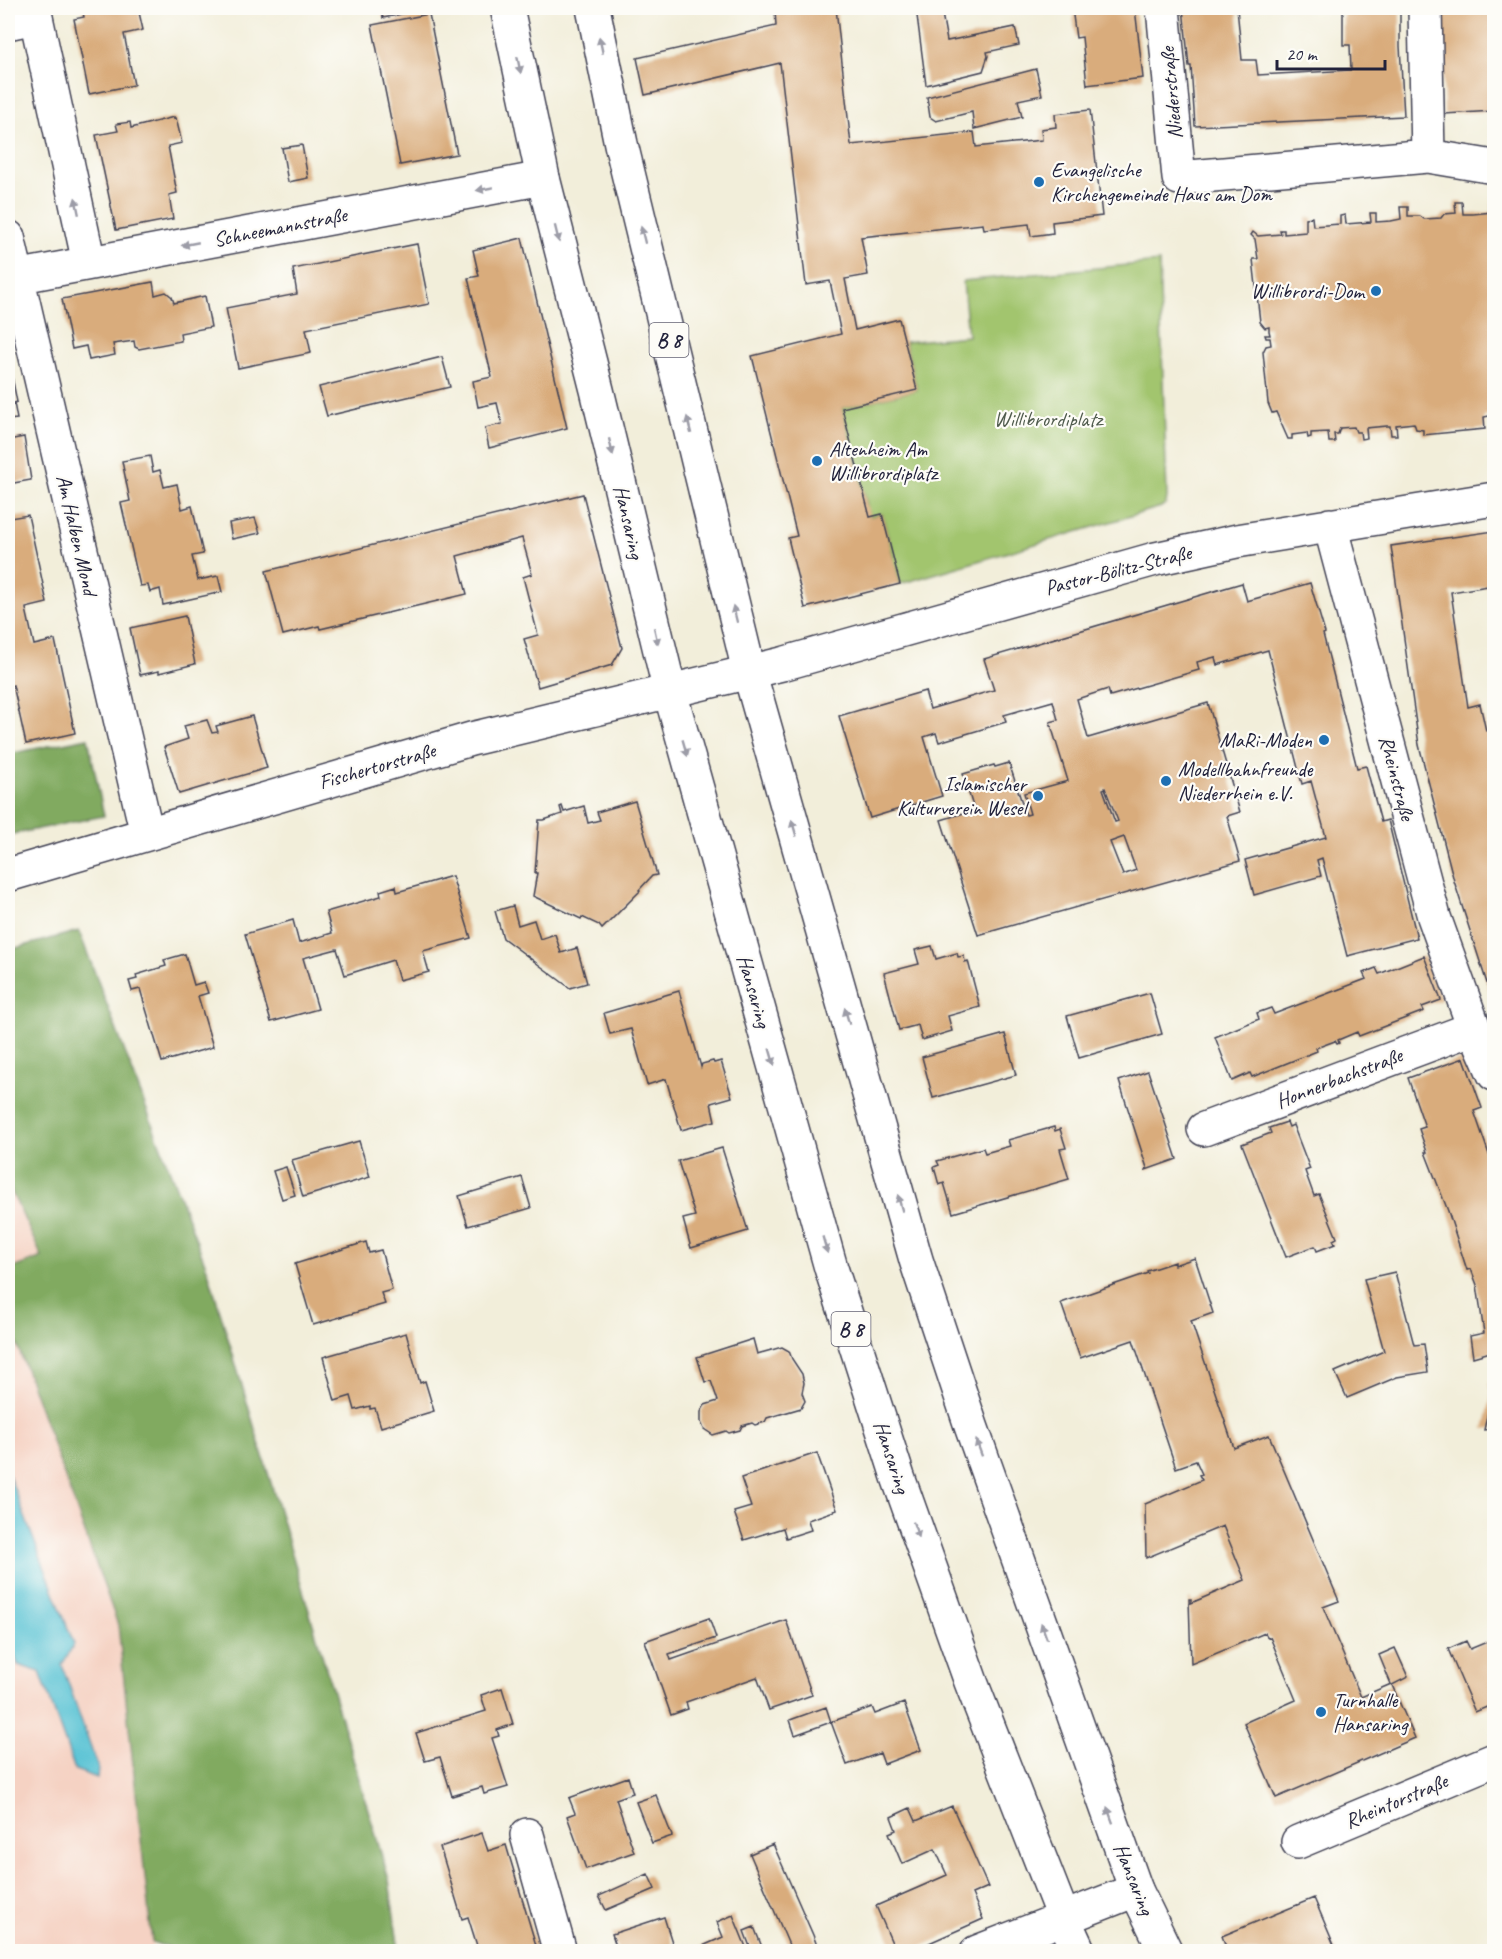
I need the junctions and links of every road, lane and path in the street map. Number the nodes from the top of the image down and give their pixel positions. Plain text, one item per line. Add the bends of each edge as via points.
1 (507, 8) edge
2 (593, 8) edge
3 (1163, 8) edge
4 (1425, 8) edge
5 (26, 16) edge
6 (1428, 156) junction
7 (1494, 167) edge
8 (543, 178) junction
9 (8, 237) edge
10 (89, 263) junction
11 (16, 278) junction
12 (1494, 499) edge
13 (1330, 525) junction
14 (749, 671) junction
15 (670, 692) junction
16 (147, 834) junction
17 (8, 875) edge
18 (1474, 1028) junction
19 (1494, 1074) edge
20 (1204, 1129) dead end
21 (1494, 1760) edge
22 (527, 1835) dead end
23 (1298, 1842) dead end
24 (1136, 1890) junction
25 (1063, 1917) junction
26 (560, 1952) edge
27 (977, 1952) edge
28 (1079, 1952) edge
29 (1166, 1952) edge

1 -> 8 street, Hansaring / B 8
14 -> 2 street, Hansaring / B 8 via 621,144
3 - 6 street, Niederstraße via 1179,178
4 - 6 street
10 -> 5 street
6 - 7 street
8 -> 10 street, Schneemannstraße
8 -> 15 street, Hansaring / B 8
9 - 11 street, Am Halben Mond
10 - 11 street, Schneemannstraße
11 - 16 street, Am Halben Mond
12 - 13 street, Pastor-Bölitz-Straße
13 - 14 street, Pastor-Bölitz-Straße via 1155,559
13 - 18 street, Rheinstraße via 1434,917
14 - 15 street, Fischertorstraße
24 -> 14 street, Hansaring / B 8 via 916,1260
15 - 16 street, Fischertorstraße via 471,739
15 -> 25 street, Hansaring / B 8 via 831,1268 894,1466 971,1682
16 - 17 street, Fischertorstraße
18 - 19 street, Rheinstraße
18 - 20 street, Honnerbachstraße
21 - 23 street, Rheintorstraße
22 - 26 street
24 - 25 street
24 - 29 street, Hansaring / B 8
25 - 27 street
25 - 28 street, Hansaring / B 8

